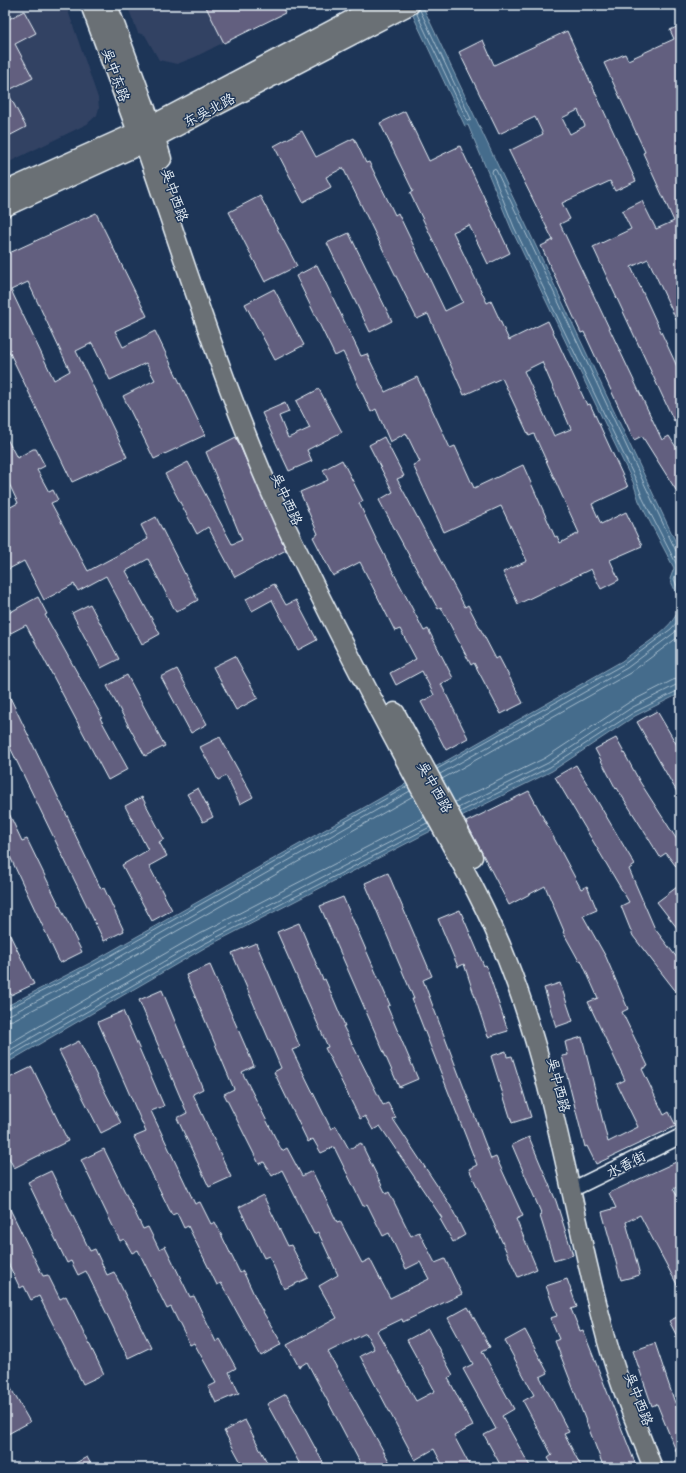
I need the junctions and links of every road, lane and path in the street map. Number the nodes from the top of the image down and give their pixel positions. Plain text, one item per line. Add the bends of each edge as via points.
1 (90, 5) edge
2 (108, 5) edge
3 (379, 5) edge
4 (408, 6) edge
5 (147, 134) junction
6 (5, 191) edge
7 (5, 206) edge
8 (681, 1136) edge
9 (576, 1188) junction
10 (653, 1468) edge
11 (666, 1468) edge

1 - 5 main road, 吴中东路
2 - 5 main road, 吴中东路
3 - 5 main road, 东吴北路
4 - 5 main road, 东吴北路
5 - 6 main road, 东吴北路
5 - 7 main road, 东吴北路
5 - 9 main road, 吴中西路 via 237,410 258,462 307,570 452,832 517,986
8 - 9 street, 水香街
9 - 10 main road, 吴中西路 via 608,1347
9 - 11 main road, 吴中西路 via 620,1343

